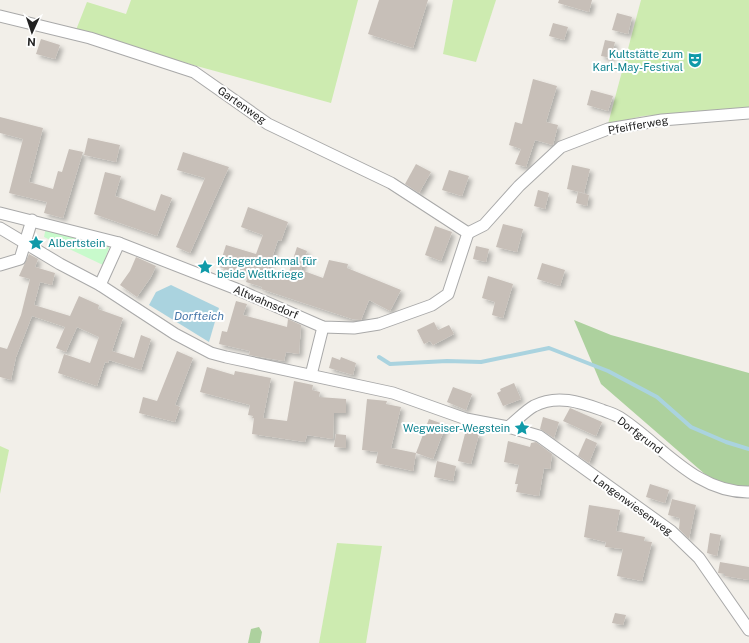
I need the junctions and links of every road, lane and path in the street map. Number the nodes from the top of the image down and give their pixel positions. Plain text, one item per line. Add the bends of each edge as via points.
1 (0, 16) edge
2 (749, 113) edge
3 (0, 213) edge
4 (32, 220) junction
5 (0, 228) edge
6 (468, 233) junction
7 (24, 242) junction
8 (119, 243) junction
9 (0, 265) edge
10 (100, 285) junction
11 (323, 327) junction
12 (311, 375) junction
13 (508, 427) junction
14 (749, 492) edge
15 (749, 630) edge

1 - 6 street, Gartenweg via 90,38 194,72 268,124 391,183
2 - 6 street, Pfeifferweg via 662,120 616,128 561,147 519,186 484,225
3 - 4 street, Altwahnsdorf
4 - 7 street
4 - 8 street, Altwahnsdorf
5 - 7 street
6 - 11 street via 448,294 432,305 379,324 354,328
7 - 9 street via 20,259
7 - 10 street
8 - 10 street
8 - 11 street, Altwahnsdorf via 234,288
10 - 12 street via 175,334 211,353
11 - 12 street
12 - 13 street via 393,393 466,419
13 - 14 street, Dorfgrund via 534,406 552,400 576,400 618,417 683,468 712,484
13 - 15 street, Langenwiesenweg via 538,436 553,445 671,531 699,558

